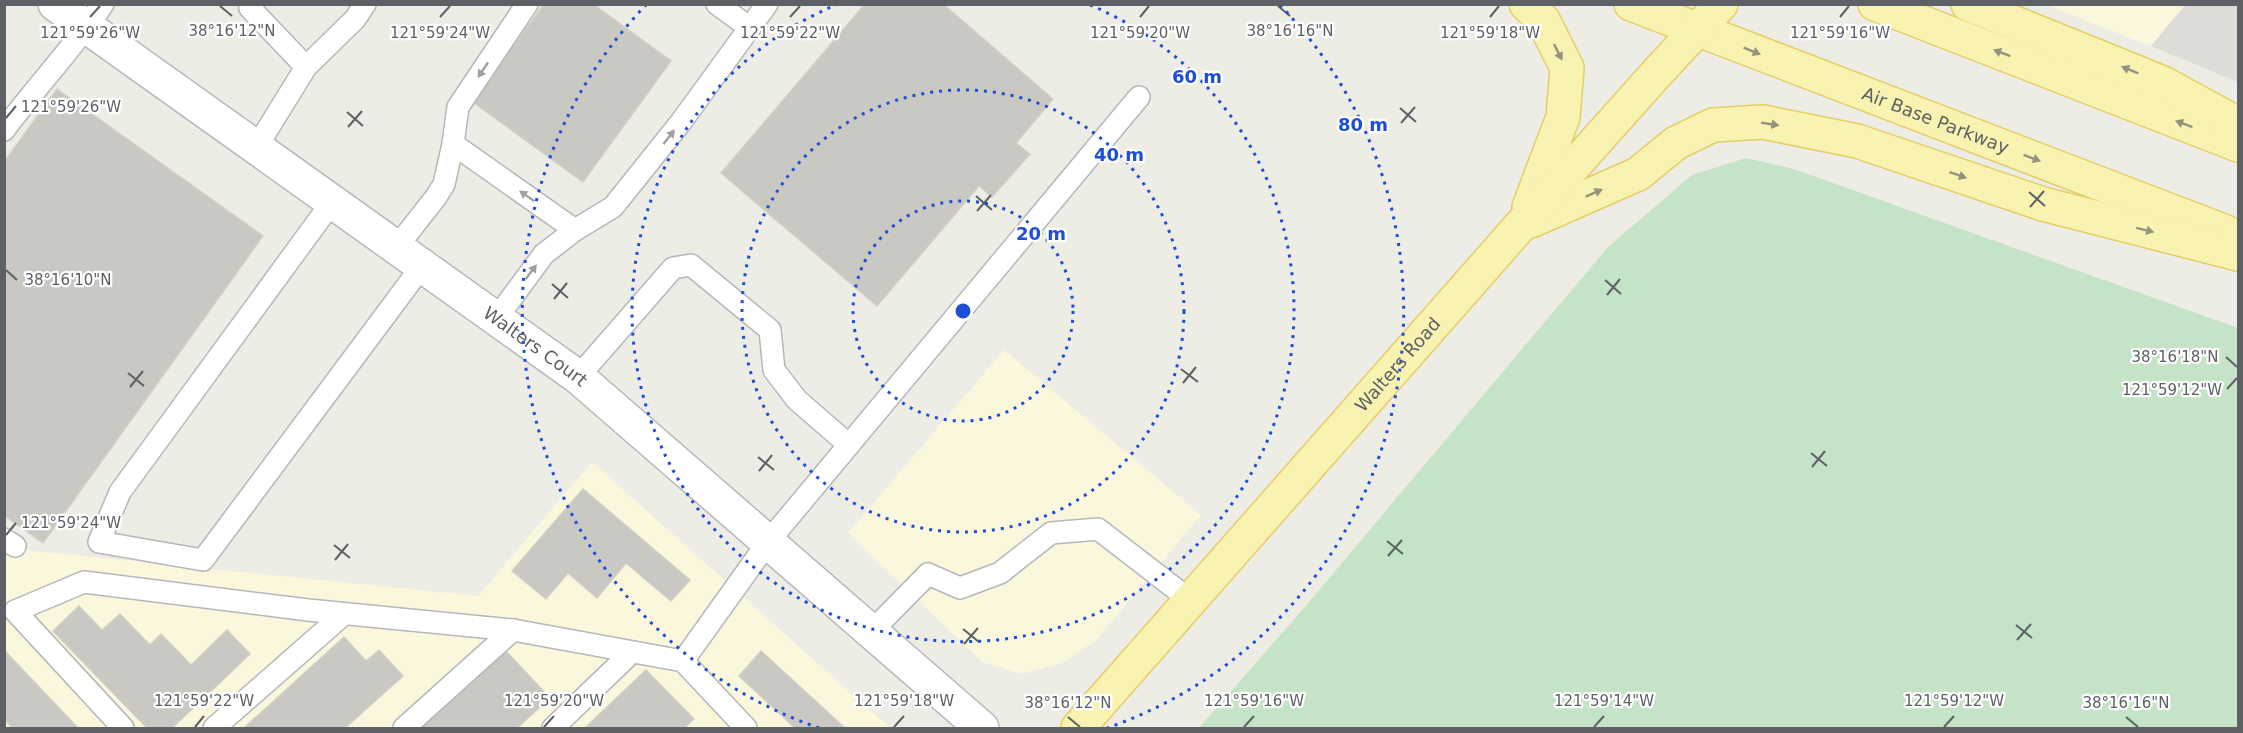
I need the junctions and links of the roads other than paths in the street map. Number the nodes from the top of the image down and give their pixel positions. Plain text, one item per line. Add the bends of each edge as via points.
1 (55, 4) edge
2 (252, 4) edge
3 (365, 4) edge
4 (527, 4) edge
5 (717, 4) edge
6 (767, 4) edge
7 (1526, 4) edge
8 (1632, 4) edge
9 (1722, 4) edge
10 (1875, 4) edge
11 (1968, 4) edge
12 (95, 16) edge
13 (750, 28) junction
14 (1698, 29) junction
15 (306, 67) junction
16 (1139, 98) dead end
17 (2238, 124) edge
18 (4, 130) edge
19 (453, 144) junction
20 (2238, 145) edge
21 (256, 148) junction
22 (332, 201) junction
23 (1521, 225) junction
24 (575, 230) junction
25 (2238, 237) edge
26 (2238, 254) edge
27 (409, 257) junction
28 (496, 319) junction
29 (578, 377) junction
30 (849, 445) junction
31 (768, 542) junction
32 (1191, 600) junction
33 (344, 614) junction
34 (513, 630) junction
35 (871, 632) junction
36 (632, 652) junction
37 (682, 661) junction
38 (734, 724) edge
39 (123, 729) edge
40 (214, 729) edge
41 (404, 729) edge
42 (553, 729) edge
43 (982, 729) edge
44 (1078, 729) edge

1 - 12 street, Walters Court
2 - 15 lane via 250,8
3 - 15 lane
4 -> 19 lane via 458,107
5 - 13 lane
6 - 13 lane
7 -> 23 main road via 1543,20 1567,68 1563,117
8 - 14 main road, Air Base Parkway
9 - 14 main road, Walters Road
20 -> 10 main road
17 -> 11 main road via 2163,83
12 - 18 lane
12 - 21 street, Walters Court
24 -> 13 lane via 614,207
14 - 23 main road, Walters Road
14 -> 25 main road, Air Base Parkway
15 - 21 lane
16 - 30 lane
24 -> 19 lane
19 - 27 lane via 444,184
21 - 22 street, Walters Court
22 - 27 street, Walters Court
22 - 27 lane via 120,492 99,542 203,560
23 -> 26 main road via 1638,174 1676,143 1713,125 1763,122 1857,141 2043,204
23 - 32 main road, Walters Road
28 -> 24 lane via 544,254
27 - 28 street, Walters Court
28 - 29 street, Walters Court
29 - 30 lane via 673,267 691,265 770,330 774,370 797,400
29 - 31 street, Walters Court
30 - 31 lane
31 - 35 street, Walters Court
31 - 37 lane
32 - 35 lane via 1098,528 1051,533 1000,573 960,588 928,574
32 - 44 main road, Walters Road
33 - 34 lane
33 - 39 lane via 84,582 15,611
33 - 40 lane
34 - 36 lane
34 - 41 lane
35 - 43 street, Walters Court
36 - 37 lane
36 - 42 lane
37 - 38 lane

